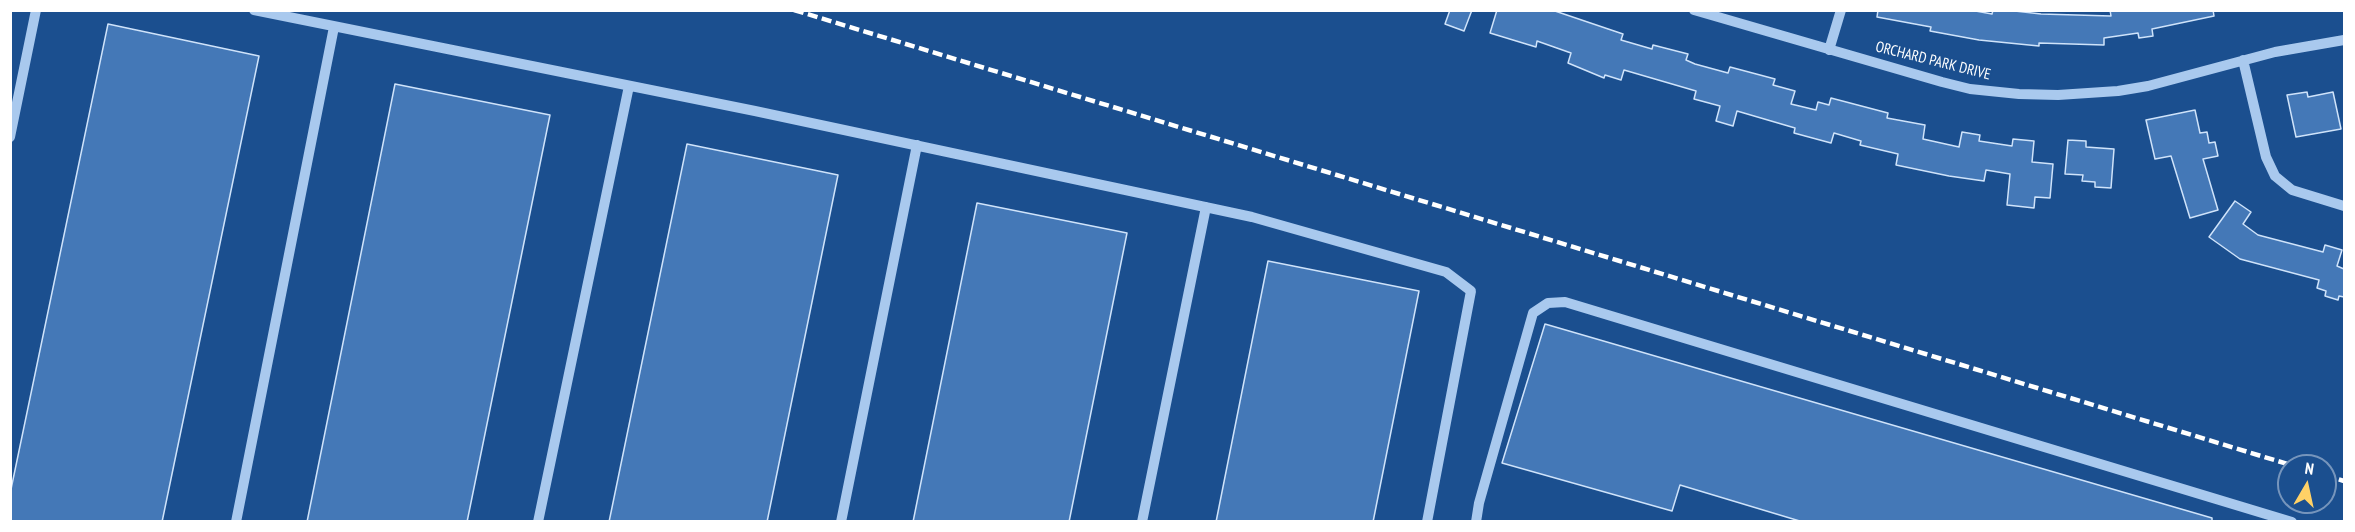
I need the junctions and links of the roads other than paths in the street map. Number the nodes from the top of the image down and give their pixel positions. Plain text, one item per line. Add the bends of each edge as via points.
1 (36, 10) edge
2 (254, 10) edge
3 (1694, 10) edge
4 (1840, 10) edge
5 (334, 27) junction
6 (2344, 40) edge
7 (1829, 50) junction
8 (2243, 60) junction
9 (629, 86) junction
10 (10, 137) edge
11 (917, 146) junction
12 (2344, 206) edge
13 (1206, 207) junction
14 (236, 522) edge
15 (538, 522) edge
16 (841, 522) edge
17 (1142, 522) edge
18 (1427, 522) edge
19 (1476, 522) edge
20 (2292, 522) edge

1 - 10 street
2 - 5 street
3 - 7 street, ORCHARD PARK DRIVE
4 - 7 street
5 - 9 street
5 - 14 street
6 - 8 street, ORCHARD PARK DRIVE
7 - 8 street, ORCHARD PARK DRIVE via 1970,89 2058,95 2148,86
8 - 12 street via 2266,157 2275,176 2292,190
9 - 11 street
9 - 15 street
11 - 13 street
11 - 16 street
13 - 17 street
13 - 18 street via 1446,272 1471,291
19 - 20 street via 1533,313 1548,303 1565,302

